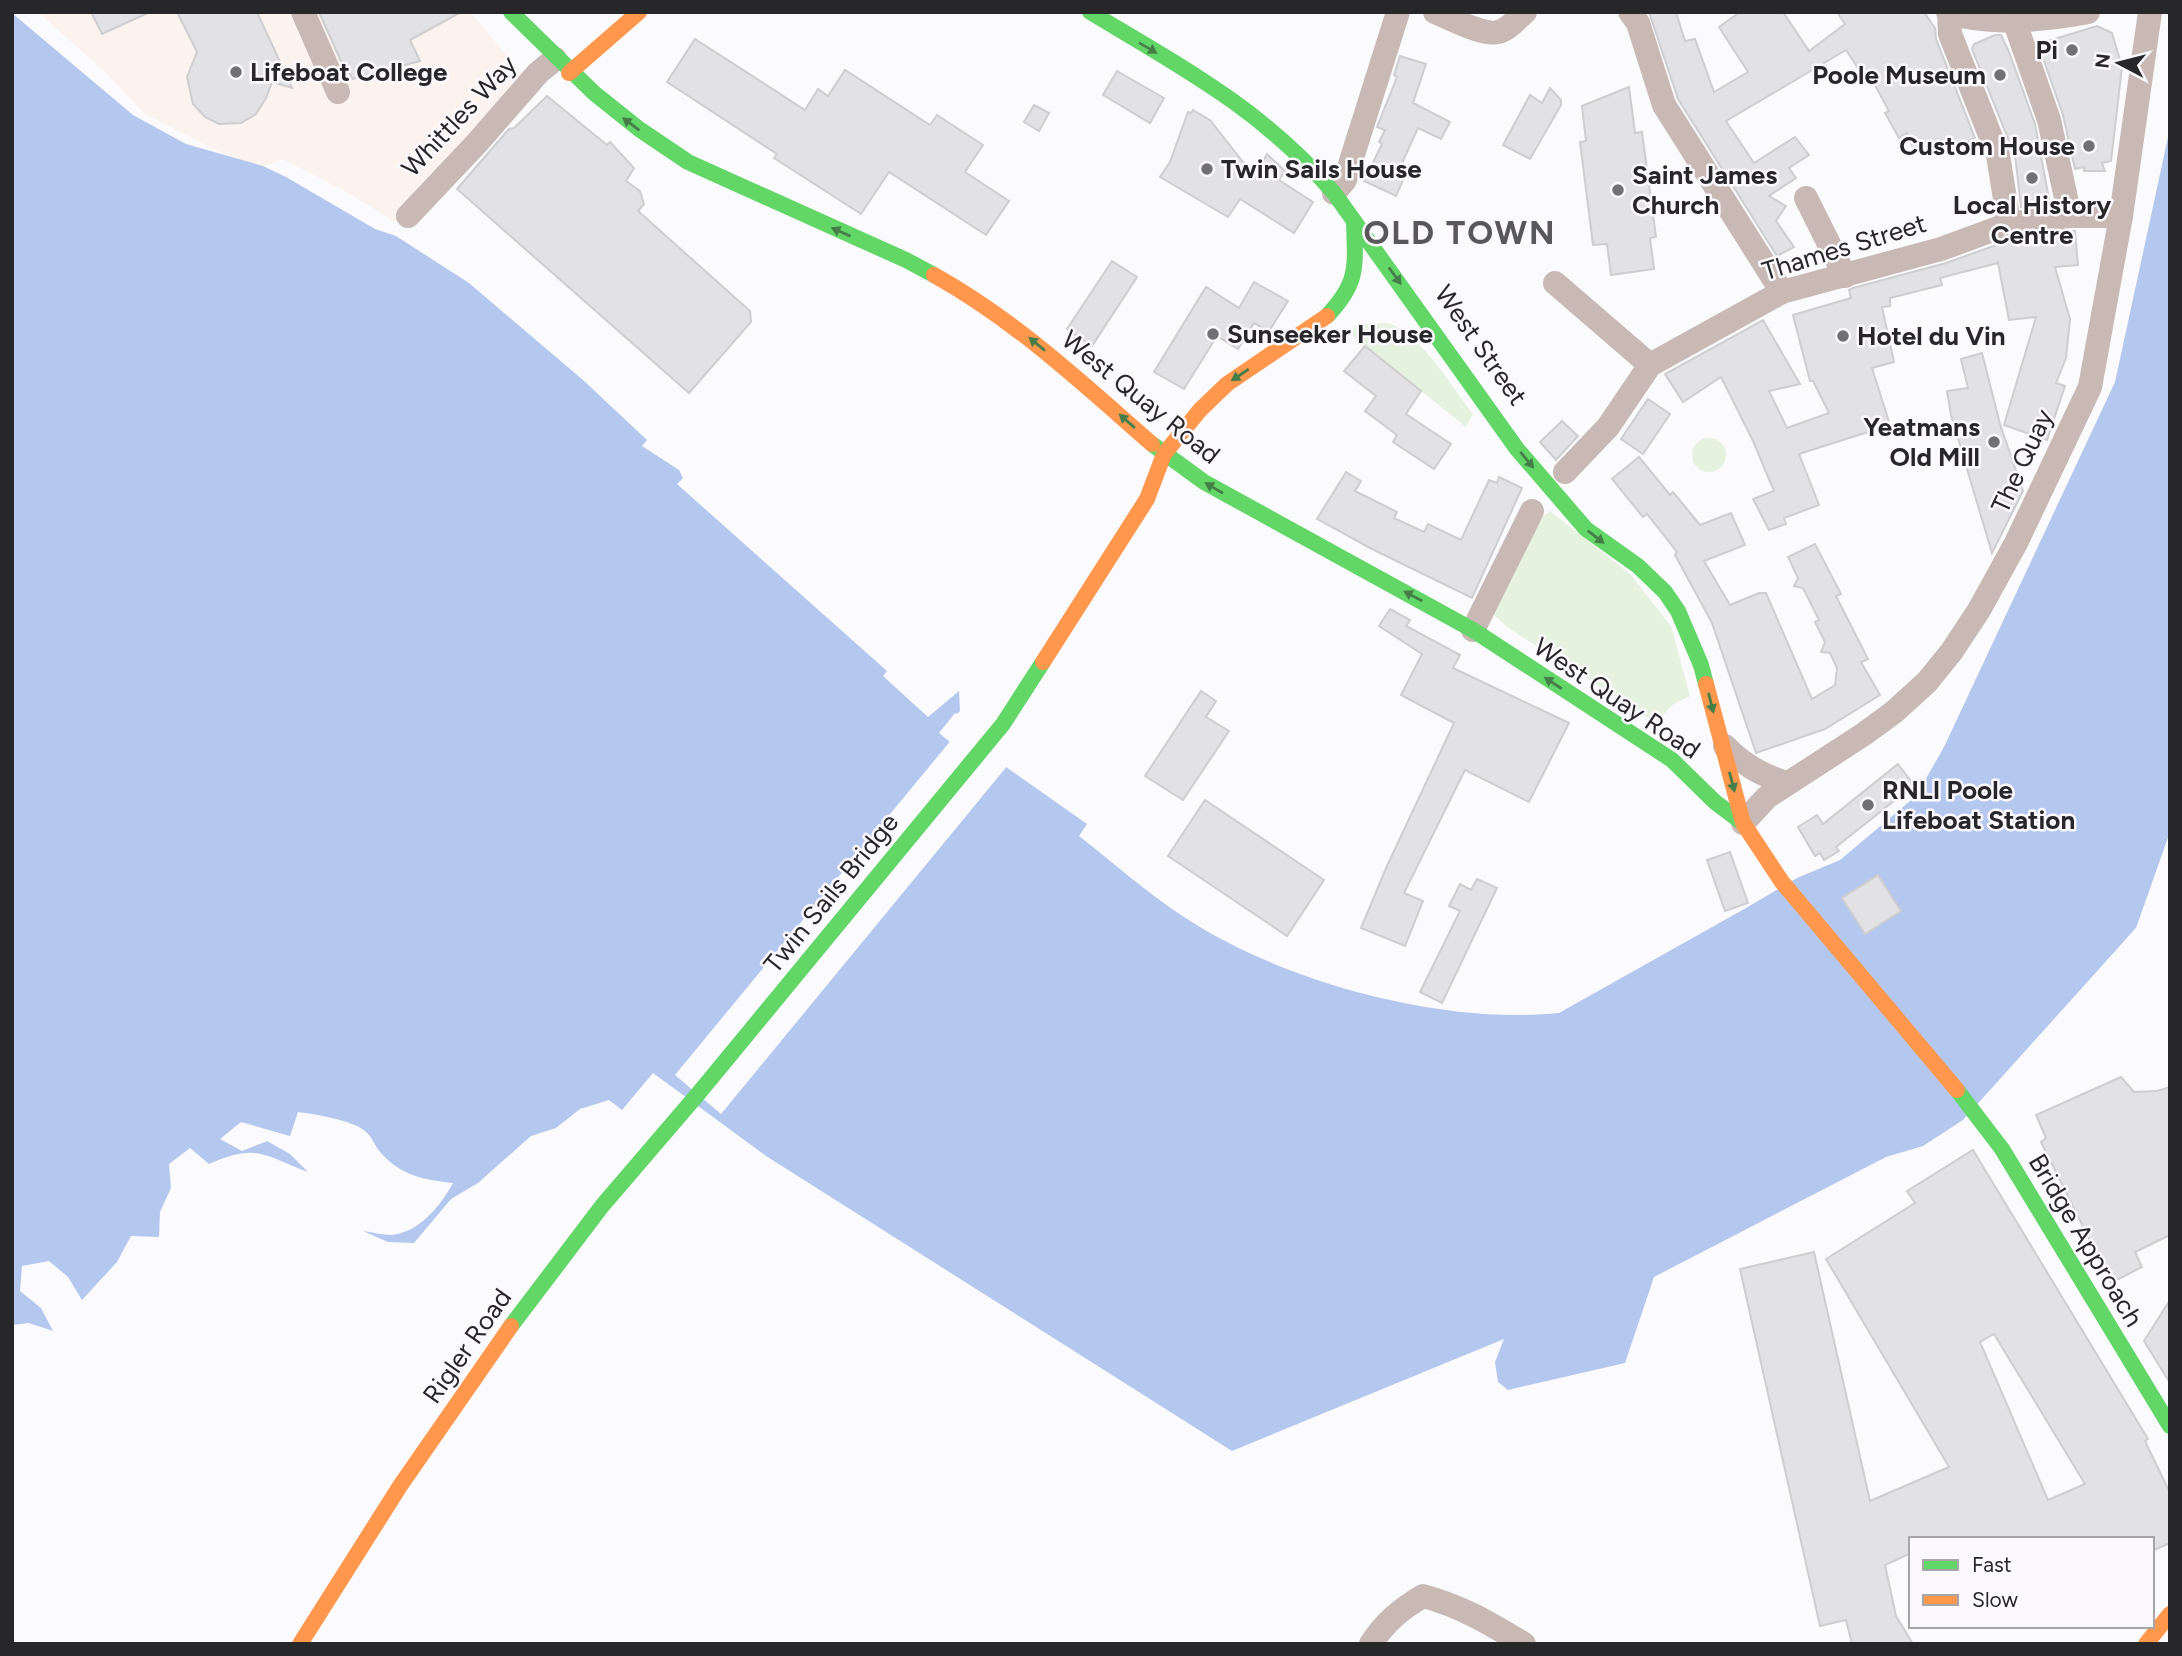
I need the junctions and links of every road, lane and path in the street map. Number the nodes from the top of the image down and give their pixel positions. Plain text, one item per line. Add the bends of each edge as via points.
1 (303, 12) edge
2 (511, 12) edge
3 (639, 12) edge
4 (1090, 12) edge
5 (1398, 12) edge
6 (1435, 12) edge
7 (1525, 12) edge
8 (1630, 12) edge
9 (2088, 12) edge
10 (2150, 12) edge
11 (1949, 13) edge
12 (2014, 20) junction
13 (562, 66) junction
14 (338, 92) dead end
15 (1334, 193) junction
16 (1806, 198) dead end
17 (408, 216) dead end
18 (2070, 216) junction
19 (2121, 216) junction
20 (1354, 221) junction
21 (2009, 223) junction
22 (1845, 276) junction
23 (1555, 283) dead end
24 (1782, 292) junction
25 (1650, 365) junction
26 (1164, 454) junction
27 (1566, 472) dead end
28 (1532, 511) dead end
29 (1473, 630) junction
30 (1700, 758) junction
31 (1786, 783) junction
32 (1743, 823) junction
33 (698, 1094) joint
34 (2170, 1426) edge
35 (2170, 1614) edge
36 (300, 1644) edge
37 (1371, 1644) edge
38 (1524, 1644) edge
39 (2146, 1644) edge

1 - 14 street
2 - 13 main road, West Quay Road
3 - 13 main road
4 -> 15 main road, West Street via 1245,109 1301,155
5 - 15 street via 1345,180
6 - 7 street via 1495,34
8 - 24 street via 1638,23 1664,105
9 - 12 street
10 - 19 street, The Quay
11 - 12 street
11 - 21 street via 1950,34 1998,155
12 - 18 street via 2049,120
13 - 17 street, Whittles Way via 538,73
26 -> 13 main road, West Quay Road via 1031,339 972,296 906,260 688,162 622,117
15 - 20 main road, West Street
16 - 22 street
18 - 19 street, Thames Street
18 - 21 street, Thames Street
19 - 31 street, The Quay via 2090,387 1994,584 1927,682 1864,734
20 -> 26 main road, Twin Sails Bridge via 1354,277 1337,308 1227,384
20 -> 30 main road, West Street via 1517,449 1586,529 1638,566 1671,602 1701,665
21 - 22 street, Thames Street via 1941,249
22 - 24 street, Thames Street
23 - 25 street
24 - 25 street, Thames Street
25 - 27 street, Thames Street via 1608,427
29 -> 26 main road, West Quay Road via 1251,510
26 - 33 main road, Twin Sails Bridge via 1133,523 1003,724
28 - 29 street
30 -> 29 main road, West Quay Road
30 - 31 street via 1746,766
30 -> 32 main road, West Street
30 - 32 main road, West Quay Road via 1715,802
31 - 32 street, The Quay
32 - 34 main road, Bridge Approach via 1782,882 2002,1149
33 - 36 main road, Rigler Road via 525,1305 400,1486
35 - 39 main road
37 - 38 street via 1399,1610 1423,1596 1475,1614

